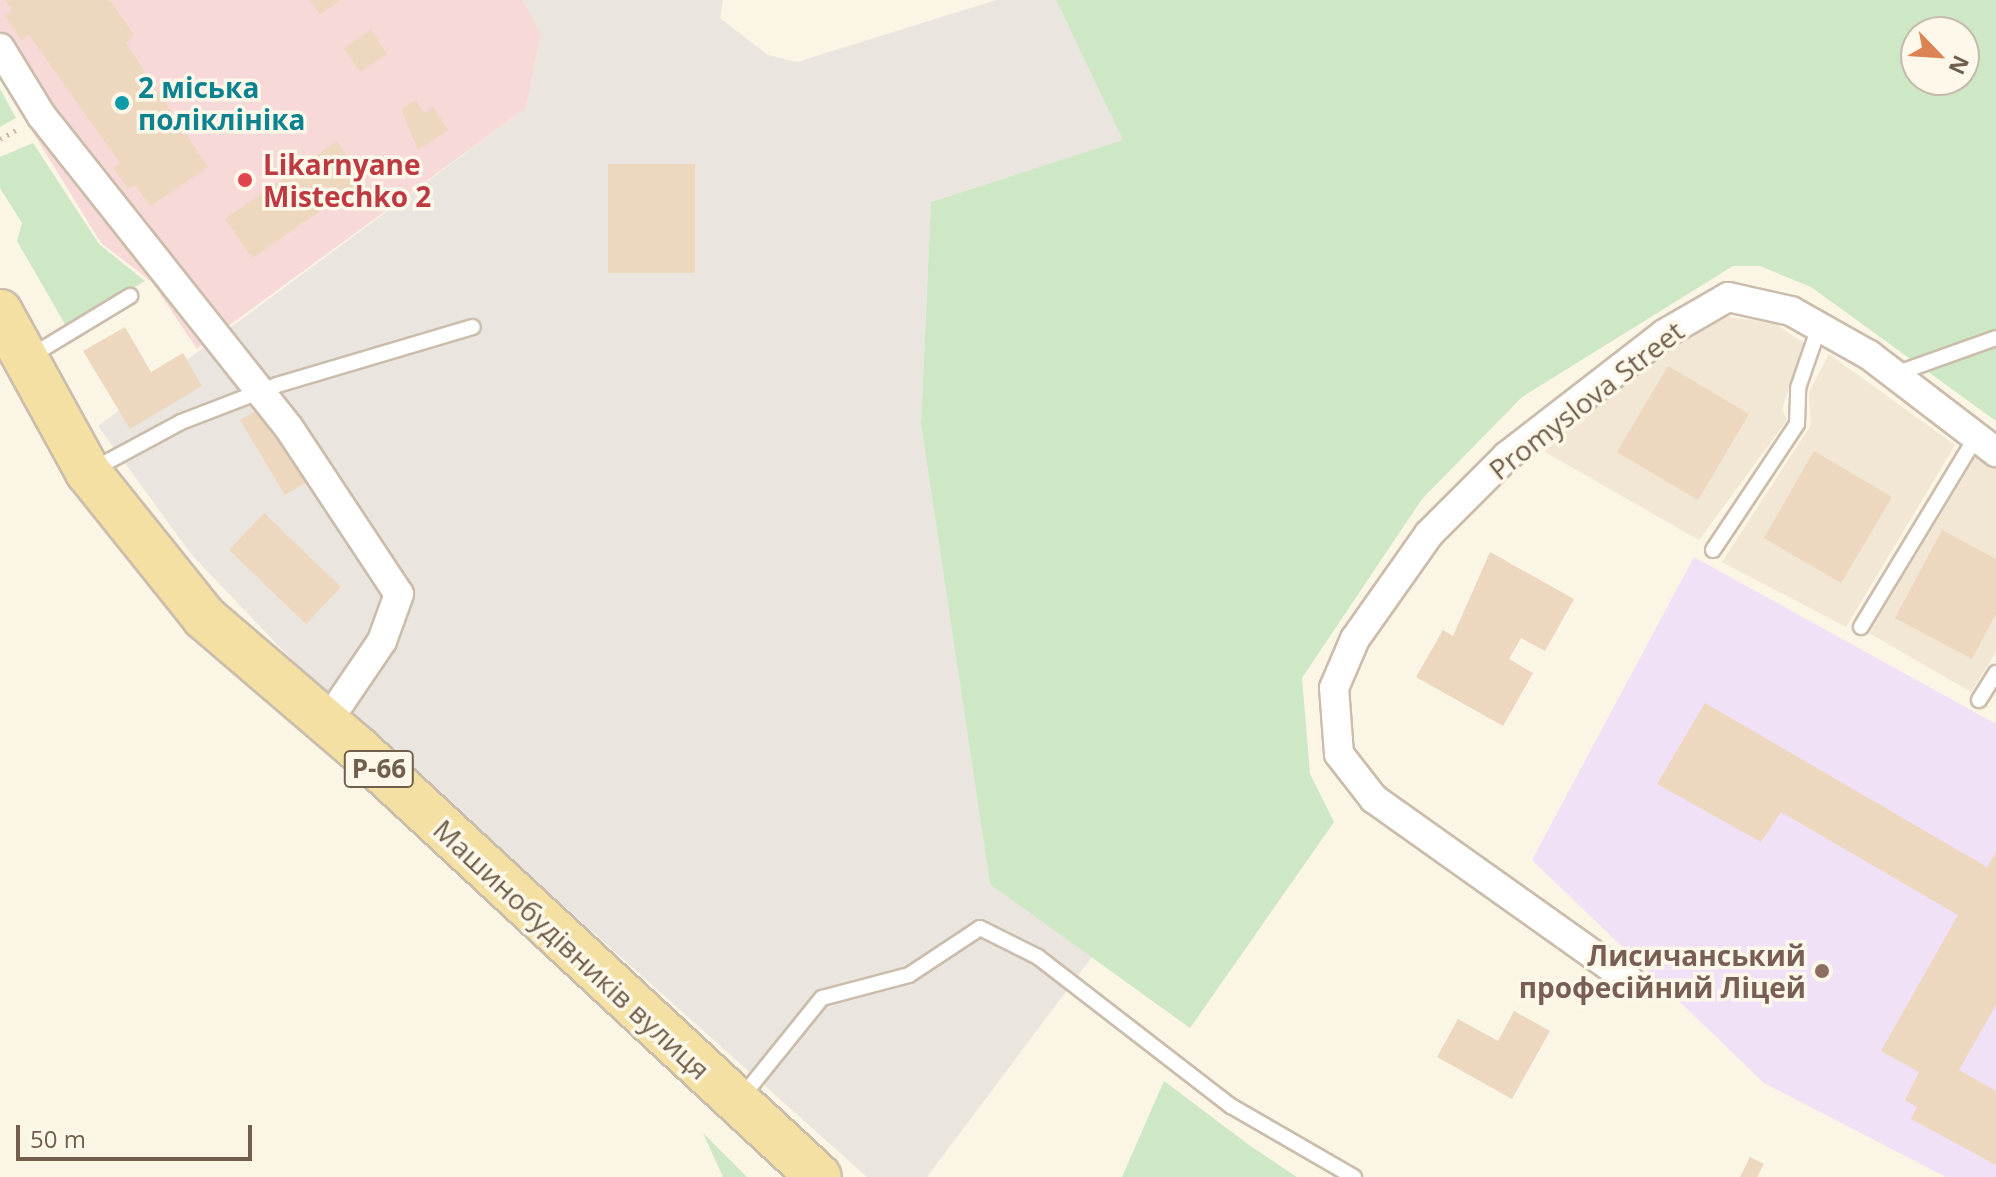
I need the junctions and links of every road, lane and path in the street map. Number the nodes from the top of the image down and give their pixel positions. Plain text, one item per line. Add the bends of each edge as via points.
1 (0, 48) edge
2 (130, 296) dead end
3 (0, 312) edge
4 (473, 327) dead end
5 (1819, 327) junction
6 (1996, 338) edge
7 (23, 360) junction
8 (1894, 374) junction
9 (1986, 444) edge
10 (88, 472) junction
11 (1713, 550) dead end
12 (1861, 627) dead end
13 (1996, 673) edge
14 (1979, 700) dead end
15 (327, 722) junction
16 (1629, 980) dead end
17 (737, 1102) junction
18 (819, 1177) edge
19 (1354, 1177) edge

1 - 15 street via 41,115 289,428 399,594 382,641
2 - 7 lane
3 - 7 main road, Машинобудівників вулиця / Р-66
4 - 10 lane via 277,385 181,422
5 - 8 street, Promyslova Street
5 - 11 lane via 1798,388 1797,424
5 - 16 street, Promyslova Street via 1791,311 1728,297 1664,334 1507,456 1429,534 1355,639 1334,688 1339,754 1374,799
6 - 8 lane
7 - 10 main road, Машинобудівників вулиця / Р-66
8 - 9 street, Promyslova Street
9 - 12 lane
10 - 15 main road, Машинобудівників вулиця / Р-66 via 204,617
13 - 14 lane
15 - 17 main road, Машинобудівників вулиця / Р-66
17 - 18 main road, Машинобудівників вулиця / Р-66
17 - 19 lane via 822,998 909,975 980,928 1038,957 1231,1106

